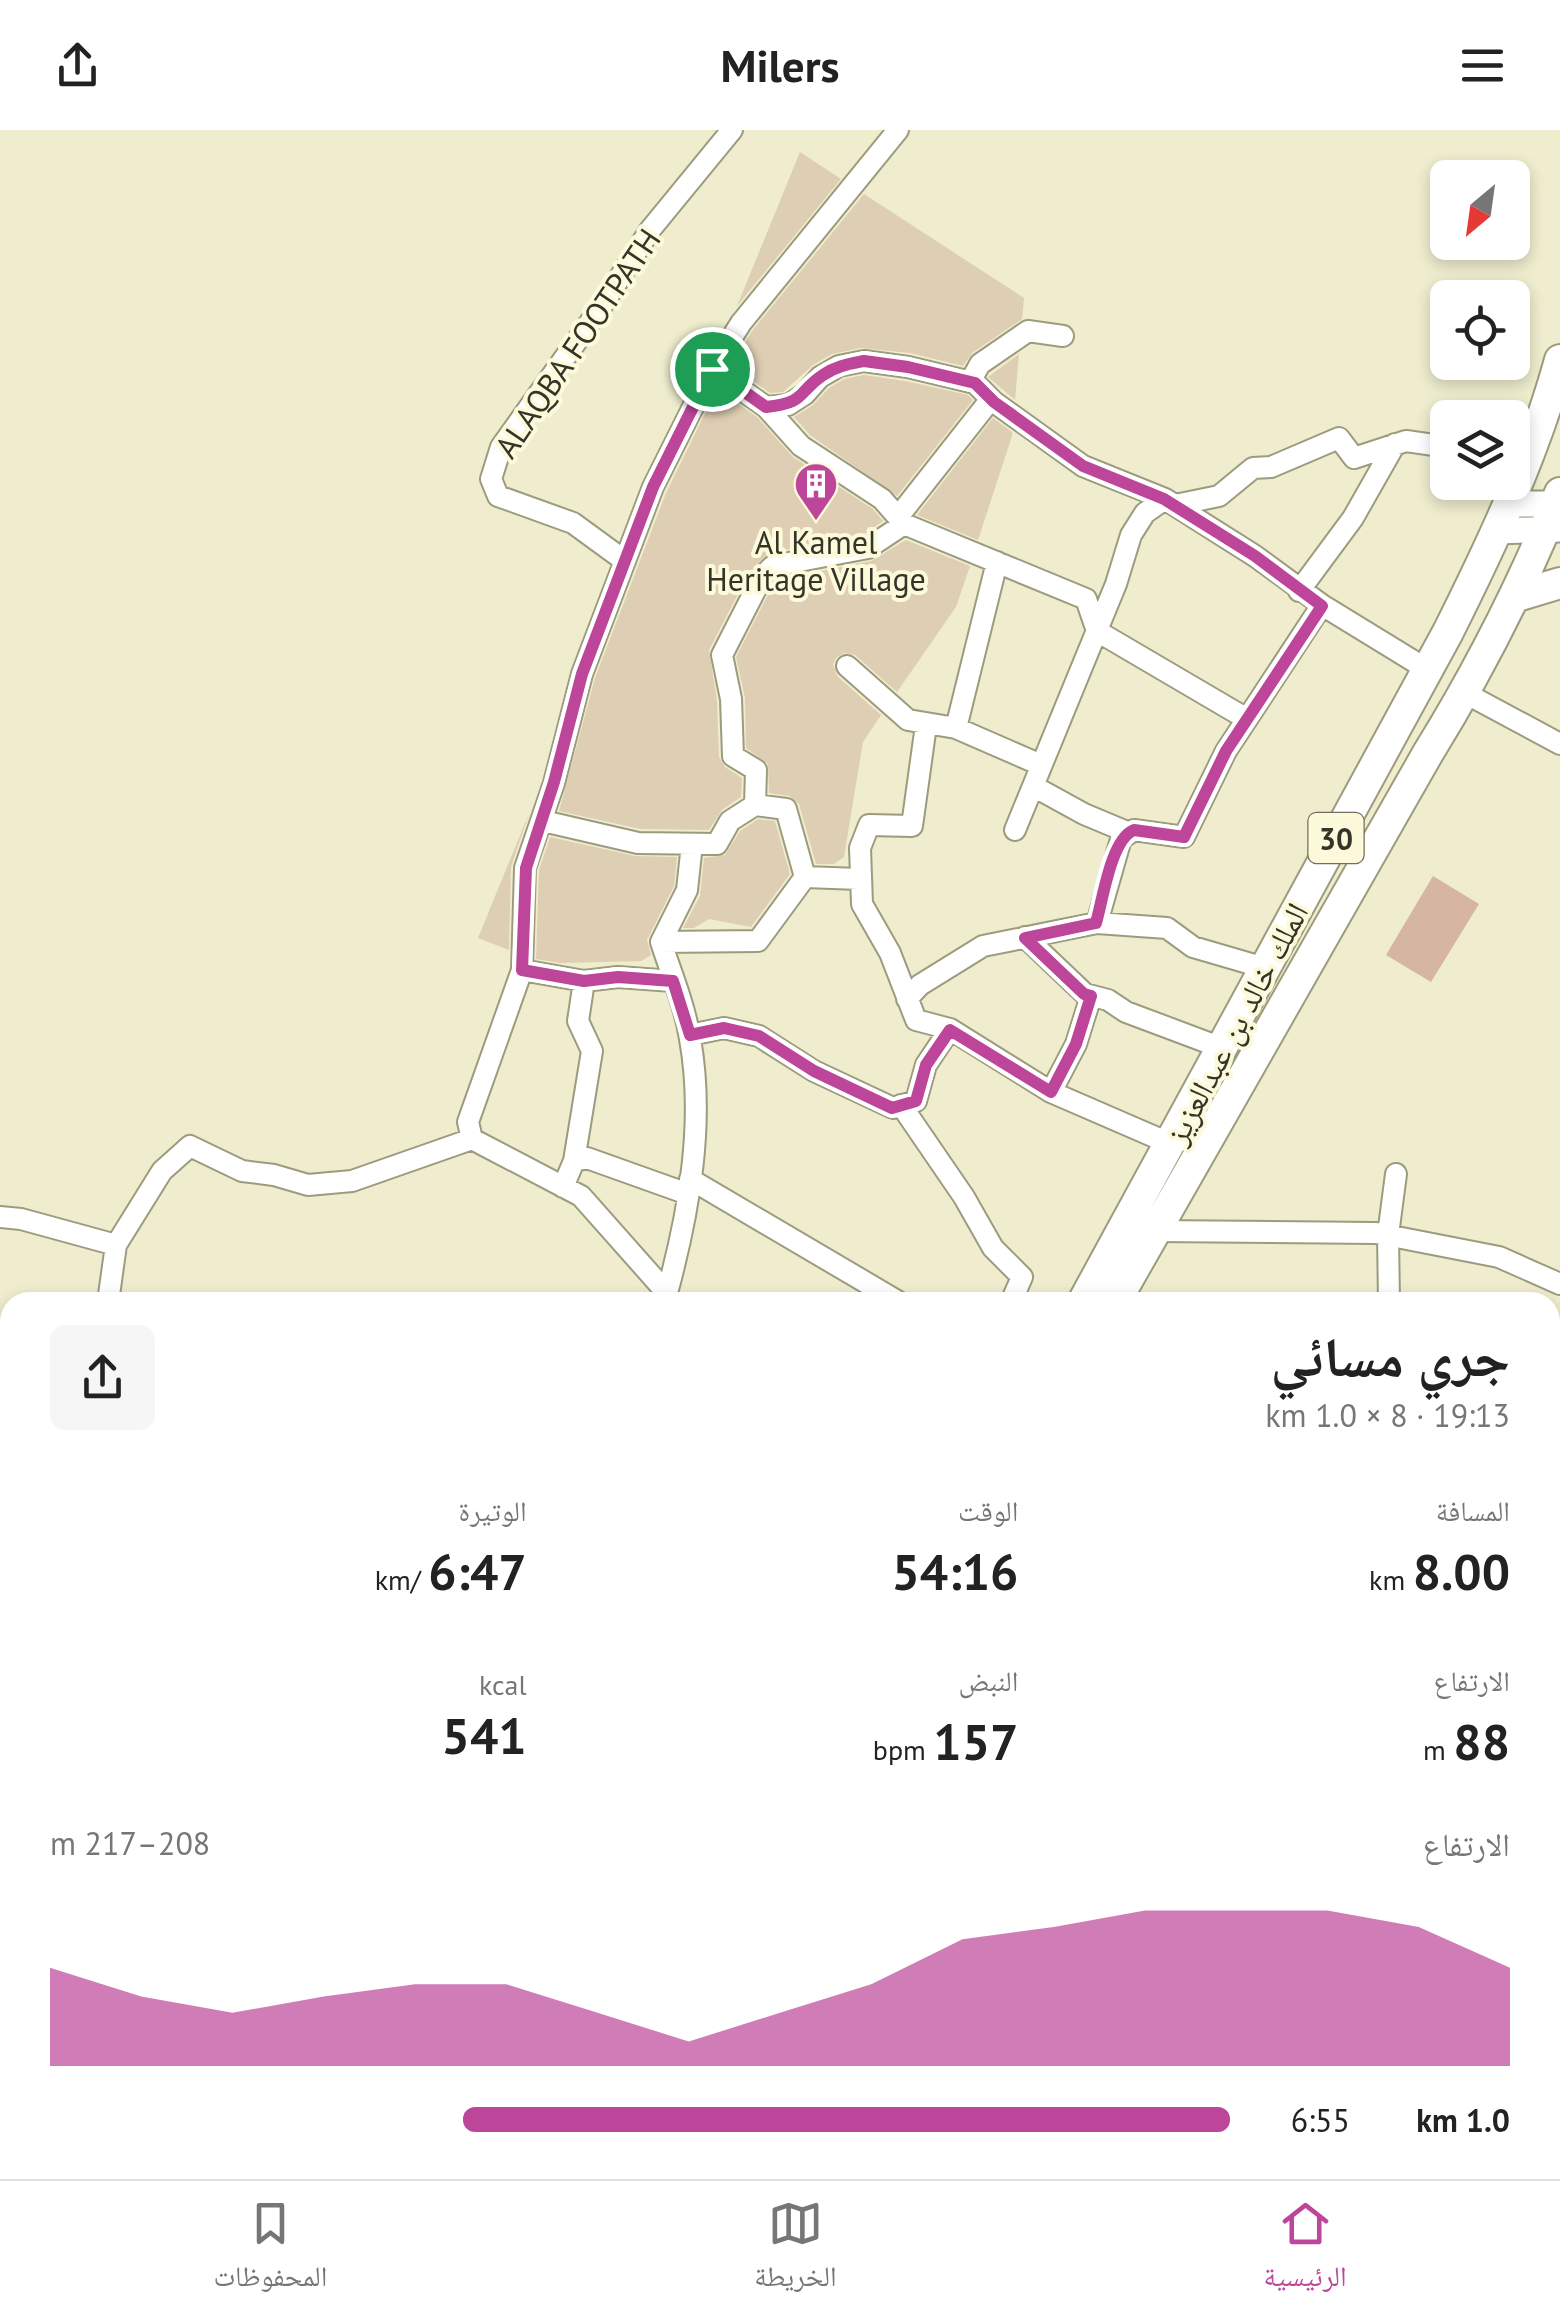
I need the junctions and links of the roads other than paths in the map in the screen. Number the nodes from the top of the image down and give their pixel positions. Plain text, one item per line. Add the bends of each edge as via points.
1 (732, 130) edge
2 (898, 130) edge
3 (1063, 336) dead end
4 (1560, 360) edge
5 (712, 369) junction
6 (970, 382) junction
7 (991, 399) junction
8 (766, 407) junction
9 (1395, 444) junction
10 (1430, 444) edge
11 (1530, 447) edge
12 (1508, 500) edge
13 (1516, 500) edge
14 (1170, 502) junction
15 (1556, 512) edge
16 (901, 520) junction
17 (625, 561) junction
18 (998, 562) junction
19 (1560, 584) edge
20 (1299, 591) junction
21 (1516, 596) junction
22 (1322, 606) junction
23 (1097, 632) junction
24 (847, 666) dead end
25 (1428, 670) junction
26 (1465, 693) junction
27 (1247, 720) junction
28 (926, 725) junction
29 (956, 728) junction
30 (1560, 744) edge
31 (1041, 766) junction
32 (1033, 786) junction
33 (755, 805) junction
34 (542, 821) junction
35 (1015, 830) dead end
36 (1126, 832) junction
37 (692, 844) junction
38 (805, 877) junction
39 (860, 879) junction
40 (1096, 923) junction
41 (1025, 938) junction
42 (661, 942) junction
43 (1264, 968) junction
44 (522, 970) junction
45 (584, 981) junction
46 (673, 981) junction
47 (1091, 996) junction
48 (907, 999) junction
49 (950, 1030) junction
50 (690, 1035) junction
51 (1222, 1048) junction
52 (1051, 1092) junction
53 (902, 1105) junction
54 (472, 1139) junction
55 (1171, 1144) junction
56 (574, 1161) junction
57 (1396, 1174) dead end
58 (689, 1186) junction
59 (562, 1187) junction
60 (0, 1217) edge
61 (1156, 1231) junction
62 (1388, 1235) junction
63 (116, 1246) junction
64 (1560, 1284) edge
65 (109, 1292) edge
66 (663, 1292) edge
67 (669, 1292) edge
68 (881, 1292) edge
69 (1015, 1292) edge
70 (1089, 1292) edge
71 (1124, 1292) edge
72 (1389, 1292) edge

1 - 17 street, ALAQBA FOOTPATH via 650,230 501,447 490,479 498,496 574,523
2 - 5 street via 741,322
3 - 6 street via 1028,330 980,364
4 - 11 highway, الملك خالد بن عبدالعزيز / 30
5 - 8 street
5 - 17 street via 653,487
6 - 7 street
6 - 8 street via 864,361 839,366 788,405
7 - 14 street via 1083,466
7 - 16 street
8 - 16 street via 801,446 882,499
9 - 10 street
9 - 14 street via 1354,458 1338,438 1271,467 1253,468 1219,496
9 - 20 street via 1353,518
12 - 25 highway, الملك خالد بن عبدالعزيز / 30
13 - 15 main road
14 - 20 street
14 - 23 street via 1145,513 1132,535
15 - 21 highway, الملك خالد بن عبدالعزيز / 30
16 - 18 street
16 - 33 street via 868,548 773,566 748,602 722,655 733,756 756,770
17 - 34 street via 582,674
18 - 23 street via 1086,598
18 - 29 street
19 - 21 highway
20 - 22 street
21 - 26 highway, الملك خالد بن عبدالعزيز / 30
22 - 25 street
22 - 27 street
23 - 27 street
23 - 31 street
24 - 28 street via 908,720
25 - 43 highway, الملك خالد بن عبدالعزيز / 30
26 - 30 street
26 - 61 highway, الملك خالد بن عبدالعزيز / 30
27 - 36 street via 1184,837
28 - 29 street
28 - 39 street via 912,826 869,824 860,848
29 - 31 street
31 - 32 street
32 - 35 street
32 - 36 street
33 - 37 street via 730,821 716,844
33 - 38 street via 786,810
34 - 37 street via 638,843
34 - 44 street via 526,868
36 - 40 street
37 - 42 street via 686,890
38 - 39 street
38 - 42 street via 758,941
39 - 48 street via 862,904
40 - 41 street
40 - 43 street via 1167,928 1193,947
41 - 47 street
41 - 48 street via 983,946
42 - 46 street
43 - 51 highway, الملك خالد بن عبدالعزيز / 30
44 - 45 street
44 - 54 street via 468,1122
45 - 46 street
45 - 56 street via 578,1022 592,1051
46 - 50 street
47 - 51 street
47 - 52 street
48 - 49 street via 916,1020
49 - 52 street
49 - 53 street via 926,1065 916,1101
50 - 53 street via 724,1028 759,1036 860,1095 892,1108
50 - 58 street via 695,1078
51 - 55 highway, الملك خالد بن عبدالعزيز / 30
52 - 55 street
53 - 69 street via 993,1248 1022,1277
54 - 59 street
54 - 63 street via 352,1180 308,1186 242,1171 190,1146 162,1171
55 - 70 highway, الملك خالد بن عبدالعزيز / 30
56 - 58 street via 587,1158
56 - 59 street
57 - 62 street
58 - 67 street
58 - 68 street
59 - 66 street via 581,1196
60 - 63 street
61 - 62 street
61 - 71 highway, الملك خالد بن عبدالعزيز / 30
62 - 64 street via 1498,1258
62 - 72 street
63 - 65 street

